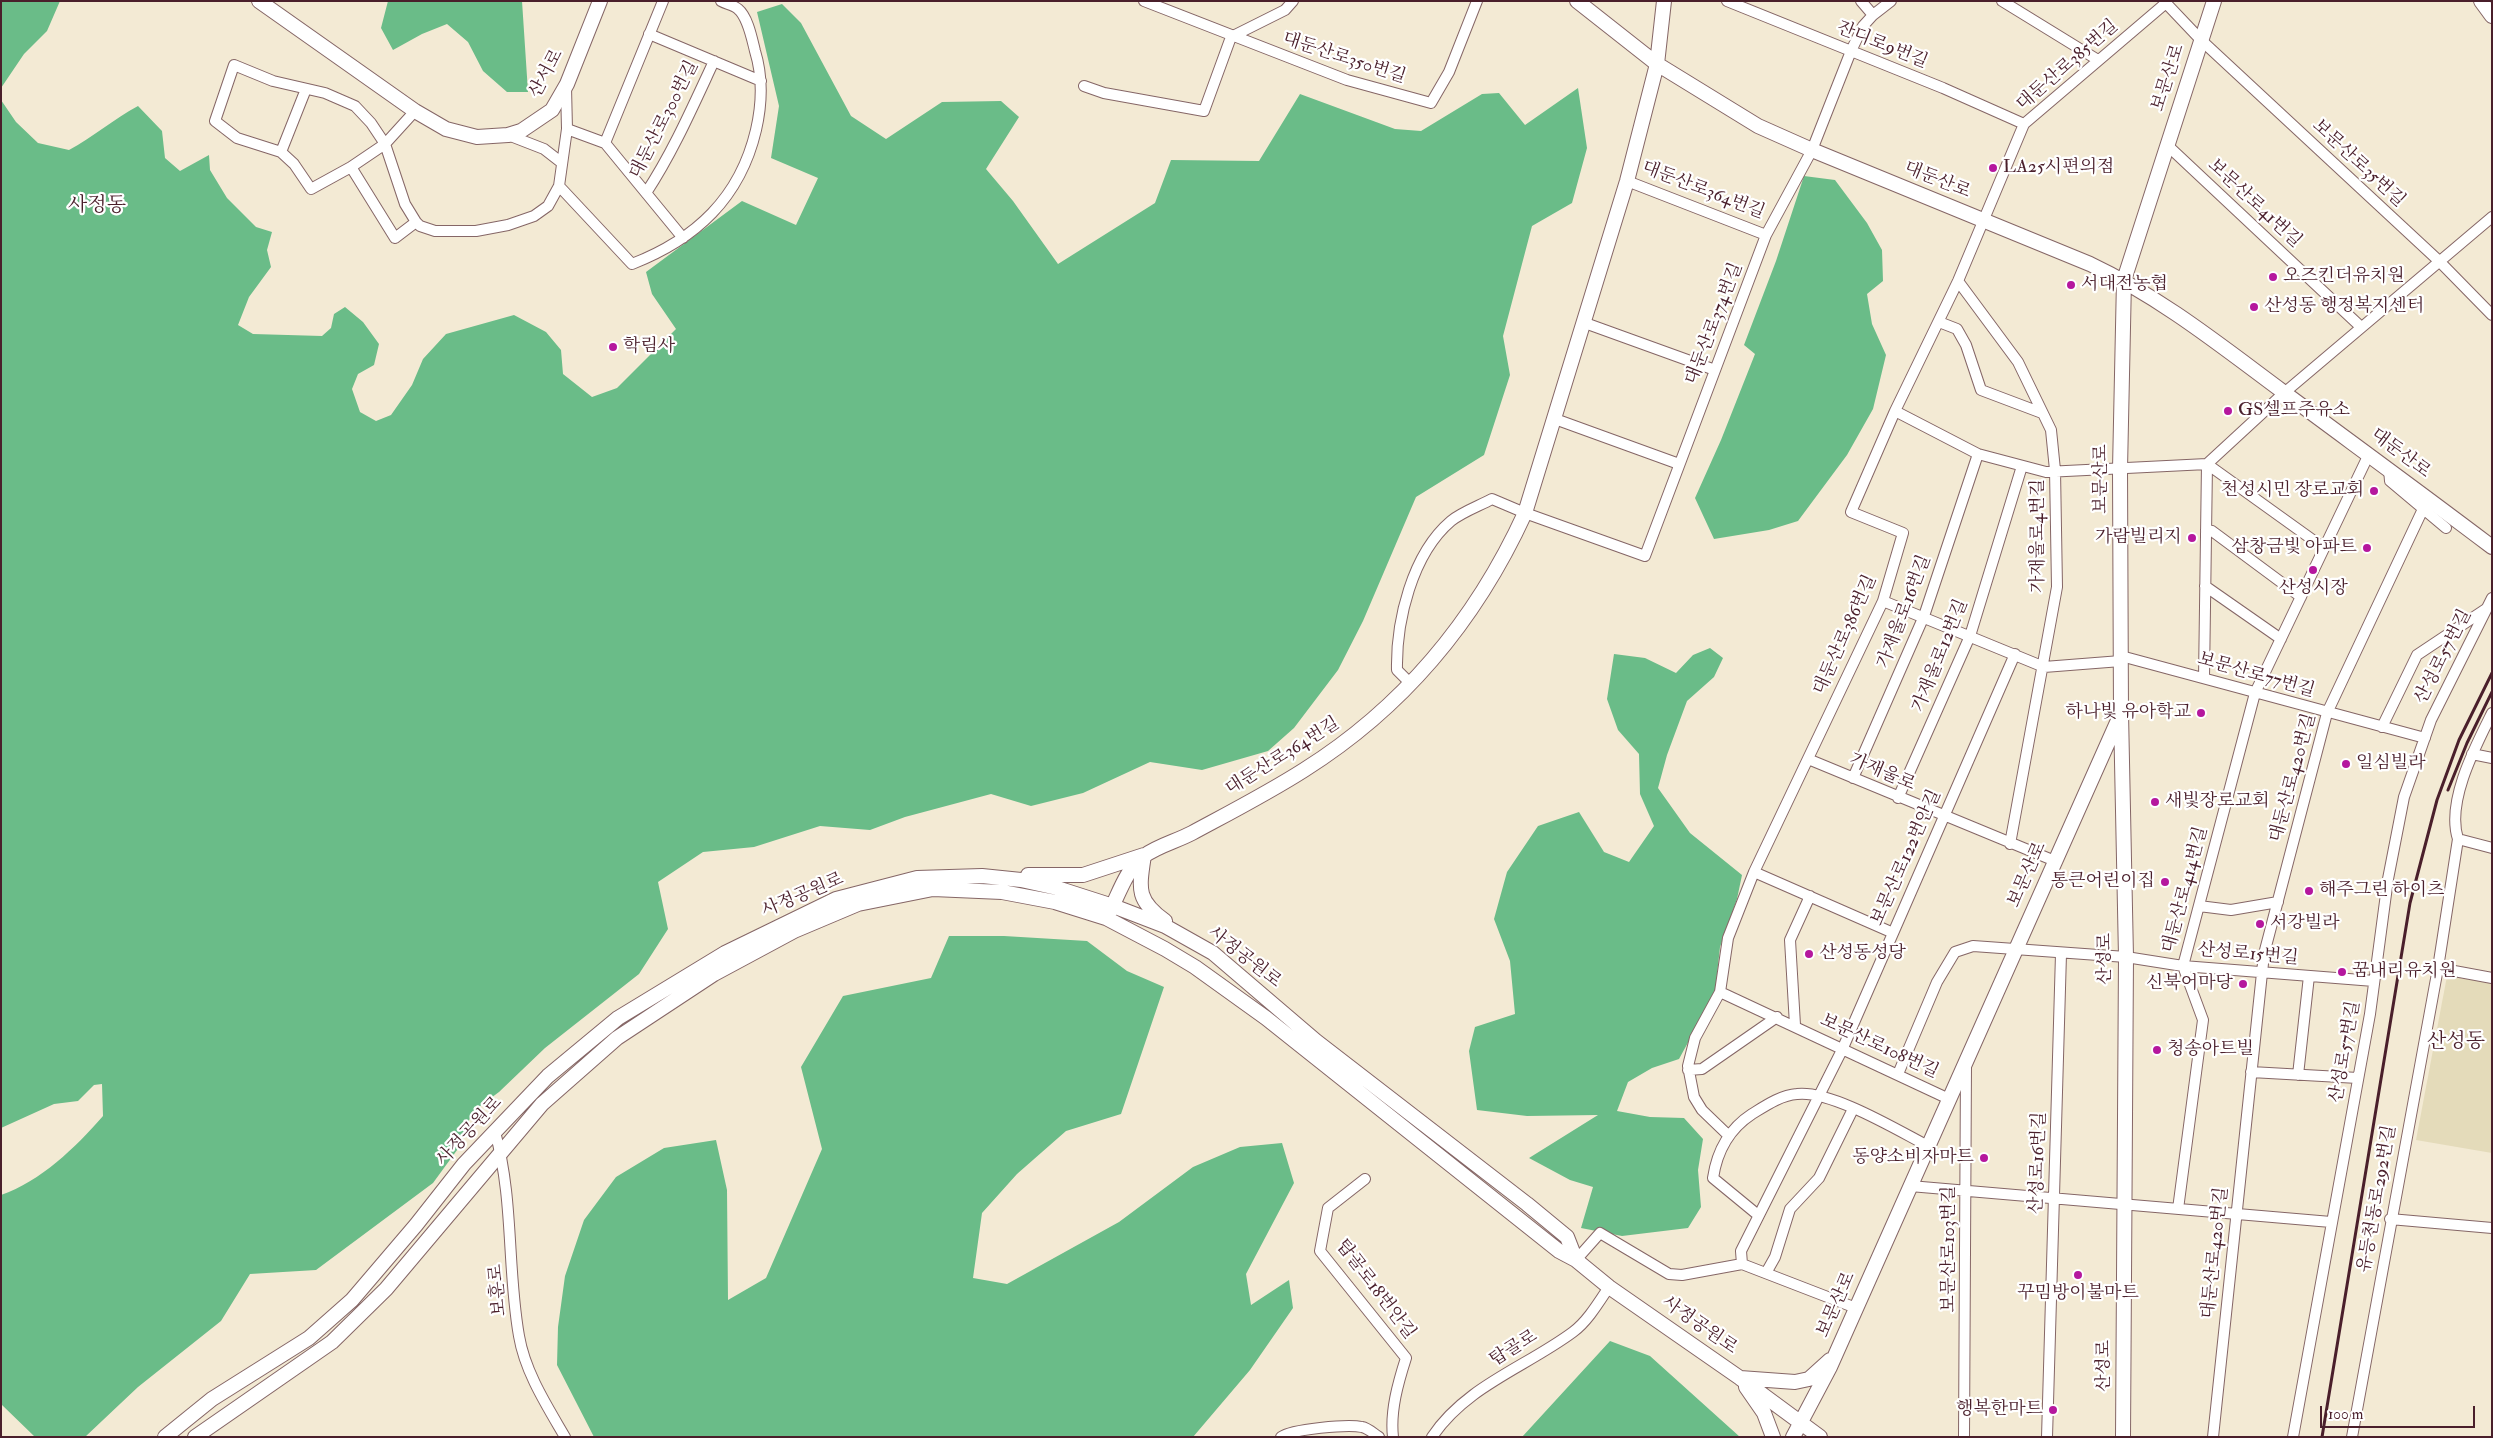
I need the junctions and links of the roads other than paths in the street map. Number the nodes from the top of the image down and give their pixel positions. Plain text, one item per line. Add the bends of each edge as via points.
1 (259, 1) edge
2 (600, 1) edge
3 (663, 1) edge
4 (721, 1) edge
5 (1144, 1) edge
6 (1293, 1) edge
7 (1477, 1) edge
8 (1577, 1) edge
9 (1664, 1) edge
10 (1727, 1) edge
11 (1861, 1) edge
12 (1891, 1) edge
13 (2002, 1) edge
14 (2214, 1) edge
15 (2481, 1) edge
16 (2165, 2) edge
17 (1873, 15) junction
18 (2492, 16) edge
19 (649, 34) junction
20 (1231, 37) junction
21 (2201, 40) junction
22 (1850, 51) junction
23 (2098, 60) junction
24 (714, 61) junction
25 (1657, 64) junction
26 (760, 81) junction
27 (566, 84) junction
28 (1084, 86) dead end
29 (306, 89) junction
30 (414, 111) junction
31 (2024, 124) junction
32 (567, 129) junction
33 (508, 135) junction
34 (605, 143) junction
35 (385, 144) junction
36 (2168, 145) junction
37 (1812, 150) junction
38 (281, 152) junction
39 (562, 163) junction
40 (351, 167) junction
41 (1627, 181) junction
42 (560, 186) junction
43 (646, 193) junction
44 (2492, 217) edge
45 (1985, 220) junction
46 (416, 222) junction
47 (1766, 235) junction
48 (684, 238) junction
49 (2439, 261) junction
50 (2124, 280) junction
51 (1958, 281) junction
52 (2492, 315) edge
53 (1939, 322) junction
54 (1585, 323) junction
55 (2361, 327) junction
56 (1715, 370) junction
57 (2284, 393) junction
58 (1895, 411) junction
59 (2042, 413) junction
60 (1555, 419) junction
61 (1978, 454) junction
62 (2369, 454) junction
63 (1679, 464) junction
64 (2207, 464) junction
65 (2022, 466) junction
66 (2120, 469) junction
67 (2389, 469) junction
68 (2055, 470) junction
69 (2423, 508) junction
70 (1525, 513) junction
71 (2446, 528) dead end
72 (2206, 530) junction
73 (2492, 547) edge
74 (2324, 548) junction
75 (2205, 586) junction
76 (2301, 597) junction
77 (2492, 598) edge
78 (1883, 601) junction
79 (2487, 608) junction
80 (1924, 616) junction
81 (1970, 636) junction
82 (2281, 640) junction
83 (2015, 654) junction
84 (2121, 658) junction
85 (2044, 667) junction
86 (2204, 678) junction
87 (1410, 683) junction
88 (2255, 693) junction
89 (2121, 713) junction
90 (2327, 713) junction
91 (2492, 713) edge
92 (2382, 727) junction
93 (2425, 738) junction
94 (2472, 754) junction
95 (2492, 758) edge
96 (1808, 759) junction
97 (1853, 778) junction
98 (1898, 798) junction
99 (1943, 815) junction
100 (2458, 840) junction
101 (2010, 844) junction
102 (2492, 848) edge
103 (1144, 855) junction
104 (2055, 860) junction
105 (1754, 872) junction
106 (982, 876) junction
107 (1810, 896) junction
108 (2278, 902) junction
109 (2199, 906) junction
110 (1109, 912) junction
111 (1891, 932) junction
112 (1194, 942) junction
113 (2016, 948) junction
114 (2061, 954) junction
115 (2126, 958) junction
116 (2183, 966) junction
117 (2438, 968) junction
118 (2261, 973) junction
119 (2309, 976) junction
120 (2492, 978) edge
121 (2374, 981) junction
122 (1720, 992) junction
123 (1777, 1017) junction
124 (1794, 1025) junction
125 (1842, 1050) junction
126 (1966, 1061) junction
127 (1688, 1070) junction
128 (2251, 1072) junction
129 (1898, 1074) junction
130 (2298, 1075) junction
131 (2358, 1078) junction
132 (1820, 1095) junction
133 (1949, 1099) junction
134 (1853, 1108) junction
135 (495, 1132) junction
136 (1729, 1136) junction
137 (1928, 1146) junction
138 (501, 1153) junction
139 (1365, 1179) dead end
140 (1910, 1186) junction
141 (1967, 1190) junction
142 (2054, 1198) junction
143 (2124, 1204) junction
144 (2178, 1209) junction
145 (1758, 1215) junction
146 (2237, 1215) junction
147 (2390, 1219) junction
148 (2331, 1222) junction
149 (2492, 1228) edge
150 (1576, 1260) junction
151 (1742, 1264) junction
152 (1766, 1273) junction
153 (1609, 1287) junction
154 (1856, 1308) junction
155 (1834, 1356) junction
156 (1740, 1378) junction
157 (1800, 1424) junction
158 (165, 1437) edge
159 (195, 1437) edge
160 (565, 1437) edge
161 (1281, 1437) edge
162 (1379, 1437) edge
163 (1394, 1437) edge
164 (1432, 1437) edge
165 (1773, 1437) edge
166 (1793, 1437) edge
167 (1820, 1437) edge
168 (1964, 1437) edge
169 (2047, 1437) edge
170 (2123, 1437) edge
171 (2213, 1437) edge
172 (2293, 1437) edge
173 (2352, 1437) edge

1 - 30 main road, 산서로
2 - 27 main road, 산서로
3 - 19 street
4 - 26 street via 739,9 749,28
5 - 20 street, 대둔산로350번길
6 - 20 street via 1286,10
7 - 20 street, 대둔산로350번길 via 1449,72 1431,103 1347,80
8 - 25 main road, 대둔산로
9 - 25 main road, 대둔산로364번길
10 - 22 street, 잔디로9번길
11 - 17 street
12 - 17 street, 대둔산로374번길
13 - 23 street
14 - 21 main road, 보문산로
15 - 18 main road
16 - 21 street, 보문산로35번길
16 - 23 street, 대둔산로385번길
17 - 22 street, 대둔산로374번길 via 1863,26
19 - 24 street, 대둔산로300번길
19 - 34 street
20 - 28 street via 1204,111 1104,93
21 - 36 main road, 보문산로
21 - 49 street, 보문산로35번길
22 - 31 street, 잔디로9번길
22 - 37 street, 대둔산로374번길
23 - 31 street, 대둔산로385번길
24 - 26 street, 대둔산로300번길
24 - 43 street, 대둔산로300번길 via 684,125
25 - 37 main road, 대둔산로 via 1758,126
25 - 41 main road, 대둔산로364번길
26 - 48 street via 760,113 750,154 735,186 712,214
27 - 32 street
27 - 33 main road, 산서로 via 552,110 521,131
29 - 35 street via 355,106
29 - 38 street
29 - 38 street via 273,81 234,65 215,121 237,138
30 - 33 main road, 산서로 via 446,129 469,135
30 - 35 street
31 - 45 street, 대둔산로385번길
32 - 34 street
32 - 39 street
33 - 39 street via 544,149
34 - 43 street, 대둔산로300번길
35 - 40 street
35 - 46 street via 405,204
36 - 50 main road, 보문산로
36 - 55 street, 보문산로41번길
37 - 45 main road, 대둔산로
37 - 47 street, 대둔산로374번길
38 - 40 street via 294,164 311,189
39 - 42 street
40 - 46 street via 395,238
41 - 47 street, 대둔산로364번길
41 - 54 main road, 대둔산로364번길
42 - 46 street via 548,206 534,216 508,225 476,231 435,231
42 - 48 street via 632,264 662,252
43 - 48 street
44 - 49 street
45 - 50 main road, 대둔산로
45 - 51 street, 대둔산로386번길
47 - 56 street, 대둔산로374번길
49 - 52 street, 보문산로35번길
49 - 55 street
50 - 57 main road, 대둔산로 via 2166,306
50 - 66 main road, 보문산로
51 - 53 street, 대둔산로386번길
51 - 59 street, 가재울로4번길 via 2018,362
53 - 58 street, 대둔산로386번길
53 - 59 street via 1957,329 1966,345 1981,390
54 - 56 street
54 - 60 main road, 대둔산로364번길
55 - 57 street
56 - 63 street, 대둔산로374번길
57 - 62 main road, 대둔산로
57 - 64 street
58 - 61 street
58 - 78 street, 대둔산로386번길 via 1851,512 1903,533
59 - 68 street, 가재울로4번길 via 2051,430
60 - 63 street
60 - 70 main road, 대둔산로364번길
61 - 65 street
61 - 80 street, 가재울로16번길
62 - 67 main road, 대둔산로
62 - 74 street, 대둔산로414번길
63 - 70 street, 대둔산로374번길 via 1645,556
64 - 66 street
64 - 72 street
64 - 74 street
65 - 68 street via 2046,472
65 - 81 street, 가재울로12번길
66 - 68 street
66 - 84 main road, 보문산로
67 - 69 street via 2390,480
67 - 73 main road, 대둔산로
68 - 85 street, 가재울로4번길 via 2057,587
69 - 71 street
69 - 90 street, 대둔산로420번길
70 - 87 main road, 대둔산로364번길 via 1505,557 1476,604 1441,651
70 - 87 street via 1492,499 1452,520 1436,535 1416,572 1402,612 1396,648 1397,670
72 - 75 street
72 - 76 street via 2212,531
74 - 76 street, 대둔산로414번길
75 - 82 street
75 - 86 street
76 - 82 street, 대둔산로414번길
77 - 79 street, 산성로57번길
78 - 80 street
78 - 96 street, 대둔산로386번길
79 - 92 street via 2417,655
79 - 93 street, 산성로57번길
80 - 81 street
80 - 97 street, 가재울로16번길
81 - 83 street
81 - 98 street, 가재울로12번길
82 - 88 street, 대둔산로414번길
83 - 85 street
83 - 99 street, 보문산로122번안길
84 - 85 street, 보문산로77번길
84 - 86 street, 보문산로77번길
84 - 89 main road, 보문산로
85 - 101 street, 가재울로4번길
86 - 88 street, 보문산로77번길
87 - 103 main road, 대둔산로364번길 via 1378,716 1305,770 1192,833
88 - 90 street, 보문산로77번길
88 - 109 street, 대둔산로414번길
89 - 104 main road, 보문산로
89 - 115 main road, 산성로
90 - 92 street, 보문산로77번길
90 - 108 street, 대둔산로420번길
91 - 94 street, 유등천동로292번길
92 - 93 street, 보문산로77번길
93 - 121 street, 산성로57번길 via 2404,797 2388,879
94 - 95 street
94 - 100 street, 유등천동로292번길 via 2454,812
96 - 97 street, 가재울로
96 - 105 street, 대둔산로386번길
97 - 98 street, 가재울로
98 - 99 street, 가재울로
99 - 101 street, 가재울로
99 - 111 street, 보문산로122번안길
100 - 102 street
100 - 117 street, 유등천동로292번길
101 - 104 street, 가재울로
103 - 106 main road via 1083,875
103 - 110 main road, 대둔산로364번길 via 1130,870
103 - 112 main road via 1140,890 1143,902
104 - 113 main road, 보문산로
105 - 107 street
105 - 122 street, 대둔산로386번길 via 1728,938
106 - 110 main road, 사정공원로 via 1057,888
106 - 135 main road, 사정공원로 via 917,878 867,890 836,899 745,942 618,1018 548,1076
107 - 111 street
107 - 124 street, 보문산로108번길 via 1790,940
108 - 109 street via 2231,910
108 - 118 street, 대둔산로420번길
109 - 116 street, 대둔산로414번길
110 - 112 main road, 사정공원로 via 1165,926
110 - 138 main road, 사정공원로 via 1002,892 933,889 858,904 794,931 714,974 617,1038 542,1104
110 - 150 main road, 사정공원로 via 1195,967 1266,1018 1559,1251
111 - 125 street, 보문산로122번안길
112 - 150 main road, 사정공원로 via 1212,953 1316,1042 1527,1204 1566,1237
113 - 114 street
113 - 126 main road, 보문산로
113 - 129 street via 1973,946 1955,952 1937,982
114 - 115 street
114 - 142 street, 산성로16번길
115 - 116 street, 산성로15번길
115 - 143 main road, 산성로
116 - 118 street, 산성로15번길
116 - 144 street, 대둔산로414번길 via 2204,1020
117 - 120 street
117 - 147 street, 유등천동로292번길
118 - 119 street, 산성로15번길
118 - 128 street, 대둔산로420번길
119 - 121 street, 산성로15번길
119 - 130 street, 산성로15번길
121 - 131 street, 산성로57번길
122 - 123 street, 보문산로108번길
122 - 127 street, 대둔산로386번길 via 1694,1038
123 - 124 street, 보문산로108번길
123 - 127 street via 1702,1070
124 - 125 street, 보문산로108번길
125 - 129 street, 보문산로108번길
125 - 132 street, 보문산로122번안길
126 - 133 main road, 보문산로
126 - 141 street, 보문산로103번길
127 - 136 street, 대둔산로386번길 via 1694,1097 1702,1110
128 - 130 street
128 - 146 street, 대둔산로420번길
129 - 133 street, 보문산로108번길
130 - 131 street
131 - 148 street, 산성로57번길
132 - 134 street
132 - 136 street via 1796,1094 1770,1103 1745,1119
132 - 145 street, 보문산로122번안길
133 - 137 main road, 보문산로
134 - 137 street
134 - 152 street via 1819,1178 1790,1209 1775,1257
135 - 138 street, 보훈로
135 - 158 main road, 사정공원로 via 464,1164 352,1300 309,1338 212,1399
136 - 145 street via 1716,1157 1713,1178
137 - 140 main road, 보문산로
138 - 159 main road, 사정공원로 via 386,1289 332,1342
138 - 160 street, 보훈로 via 519,1338 544,1401
139 - 163 street, 탑골로18번안길 via 1328,1208 1320,1251 1406,1358 1392,1423
140 - 141 street
140 - 154 main road, 보문산로
141 - 142 street
141 - 168 street, 보문산로103번길
142 - 143 street
142 - 169 street, 산성로16번길
143 - 144 street
143 - 170 main road, 산성로
144 - 146 street
145 - 151 street, 보문산로122번안길 via 1741,1251
146 - 148 street
146 - 171 street, 대둔산로420번길
147 - 149 street
147 - 173 street, 유등천동로292번길
148 - 172 street, 산성로57번길
150 - 151 street via 1600,1233 1669,1274 1682,1276
150 - 153 main road, 사정공원로
151 - 152 street
152 - 154 street
153 - 156 main road, 사정공원로
153 - 164 street, 탑골로 via 1575,1332 1480,1389 1442,1423
154 - 155 main road, 보문산로
155 - 156 main road via 1809,1379 1796,1382
155 - 157 main road, 보문산로
156 - 157 main road, 사정공원로
156 - 165 main road via 1764,1413
157 - 166 main road, 보문산로
157 - 167 main road, 사정공원로
161 - 162 street via 1287,1433 1326,1428 1363,1427

